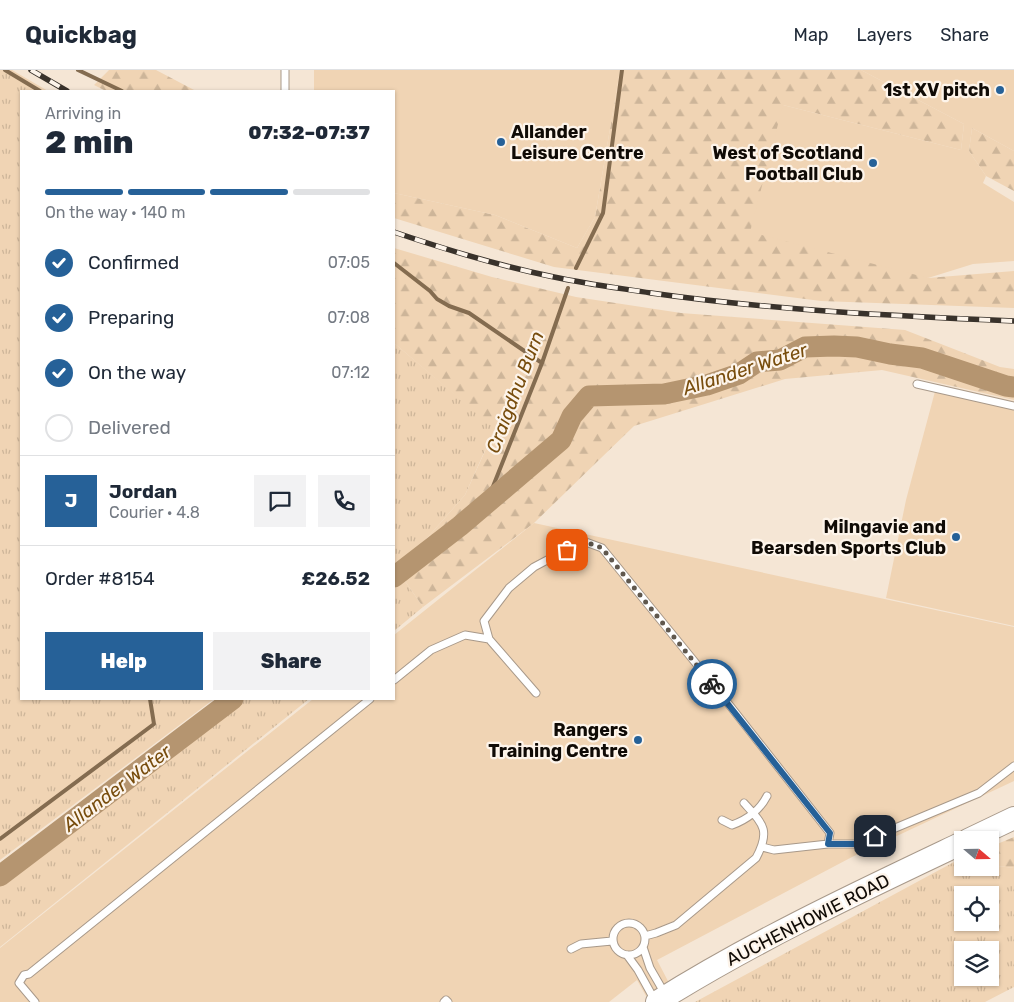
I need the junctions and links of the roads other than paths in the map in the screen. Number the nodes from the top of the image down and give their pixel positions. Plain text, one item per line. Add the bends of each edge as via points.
1 (285, 70) edge
2 (285, 90) edge
3 (917, 384) dead end
4 (1014, 406) edge
5 (489, 639) junction
6 (395, 679) edge
7 (536, 693) dead end
8 (369, 700) edge
9 (1014, 766) edge
10 (766, 796) dead end
11 (744, 802) dead end
12 (753, 813) junction
13 (1014, 818) edge
14 (722, 820) dead end
15 (987, 831) edge
16 (828, 844) junction
17 (762, 847) junction
18 (954, 847) edge
19 (645, 936) junction
20 (612, 941) junction
21 (643, 947) junction
22 (572, 949) dead end
23 (627, 956) junction
24 (660, 1000) edge
25 (35, 1002) edge

1 - 2 lane
3 - 4 lane
5 - 6 lane via 465,635 431,650
5 - 7 lane
5 - 16 lane via 484,621 509,588 534,567 583,541 602,548 830,833
8 - 25 lane via 24,975 19,983
9 - 16 lane via 979,793 857,844
10 - 12 lane
11 - 12 lane
12 - 14 lane via 732,825
12 - 17 lane via 762,823
13 - 15 main road
16 - 17 lane via 774,850
17 - 19 lane via 756,858 676,925
18 - 24 main road, AUCHENHOWIE ROAD via 815,915
19 - 20 lane via 638,926 626,923 616,929
19 - 21 lane
20 - 22 lane via 581,944
20 - 23 lane via 619,952
21 - 23 lane via 636,954
21 - 24 lane
23 - 24 lane

